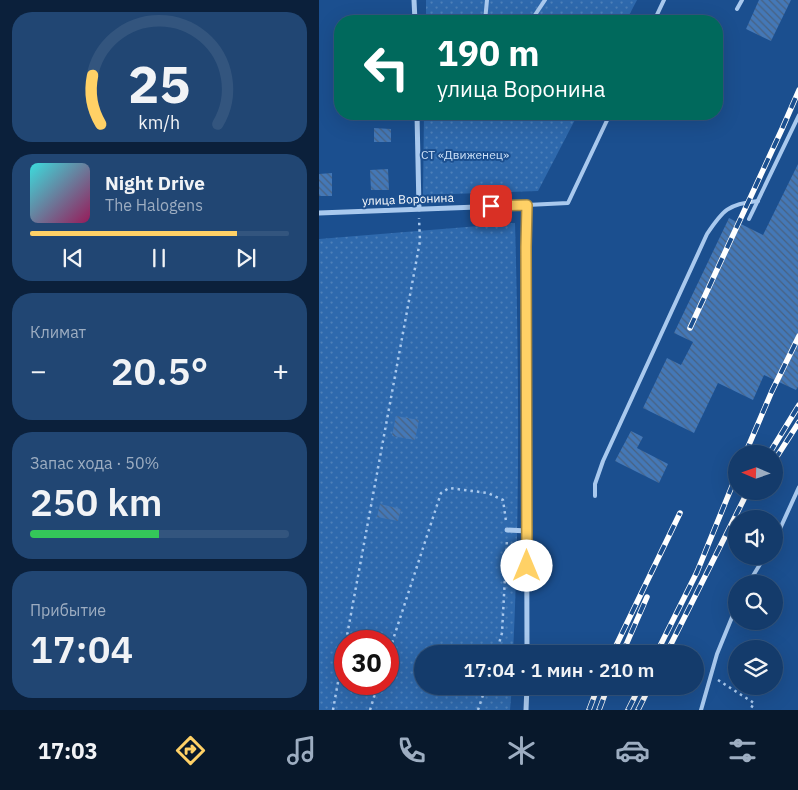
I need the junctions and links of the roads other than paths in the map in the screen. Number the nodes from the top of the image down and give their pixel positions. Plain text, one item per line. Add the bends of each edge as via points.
1 (414, 0) edge
2 (487, 0) edge
3 (545, 0) edge
4 (664, 0) edge
5 (742, 0) edge
6 (737, 9) dead end
7 (415, 15) edge
8 (486, 15) edge
9 (535, 15) edge
10 (657, 15) edge
11 (798, 115) edge
12 (417, 120) edge
13 (607, 120) edge
14 (758, 201) junction
15 (527, 205) junction
16 (419, 209) junction
17 (319, 213) edge
18 (749, 219) dead end
19 (798, 487) edge
20 (595, 496) dead end
21 (783, 523) edge
22 (507, 530) road end
23 (527, 532) junction
24 (728, 625) edge
25 (527, 645) edge
26 (527, 695) edge
27 (526, 710) edge
28 (701, 710) edge

1 - 7 street
2 - 8 lane
3 - 9 lane
4 - 10 lane
5 - 6 lane
11 - 14 lane
12 - 16 street
13 - 15 lane via 568,203
14 - 18 lane
14 - 20 lane via 736,204 727,209 707,234 603,461 595,484
15 - 16 street, улица Воронина
15 - 23 street
16 - 17 street, улица Воронина
19 - 21 lane
22 - 23 street
23 - 25 street
24 - 28 lane
26 - 27 street

